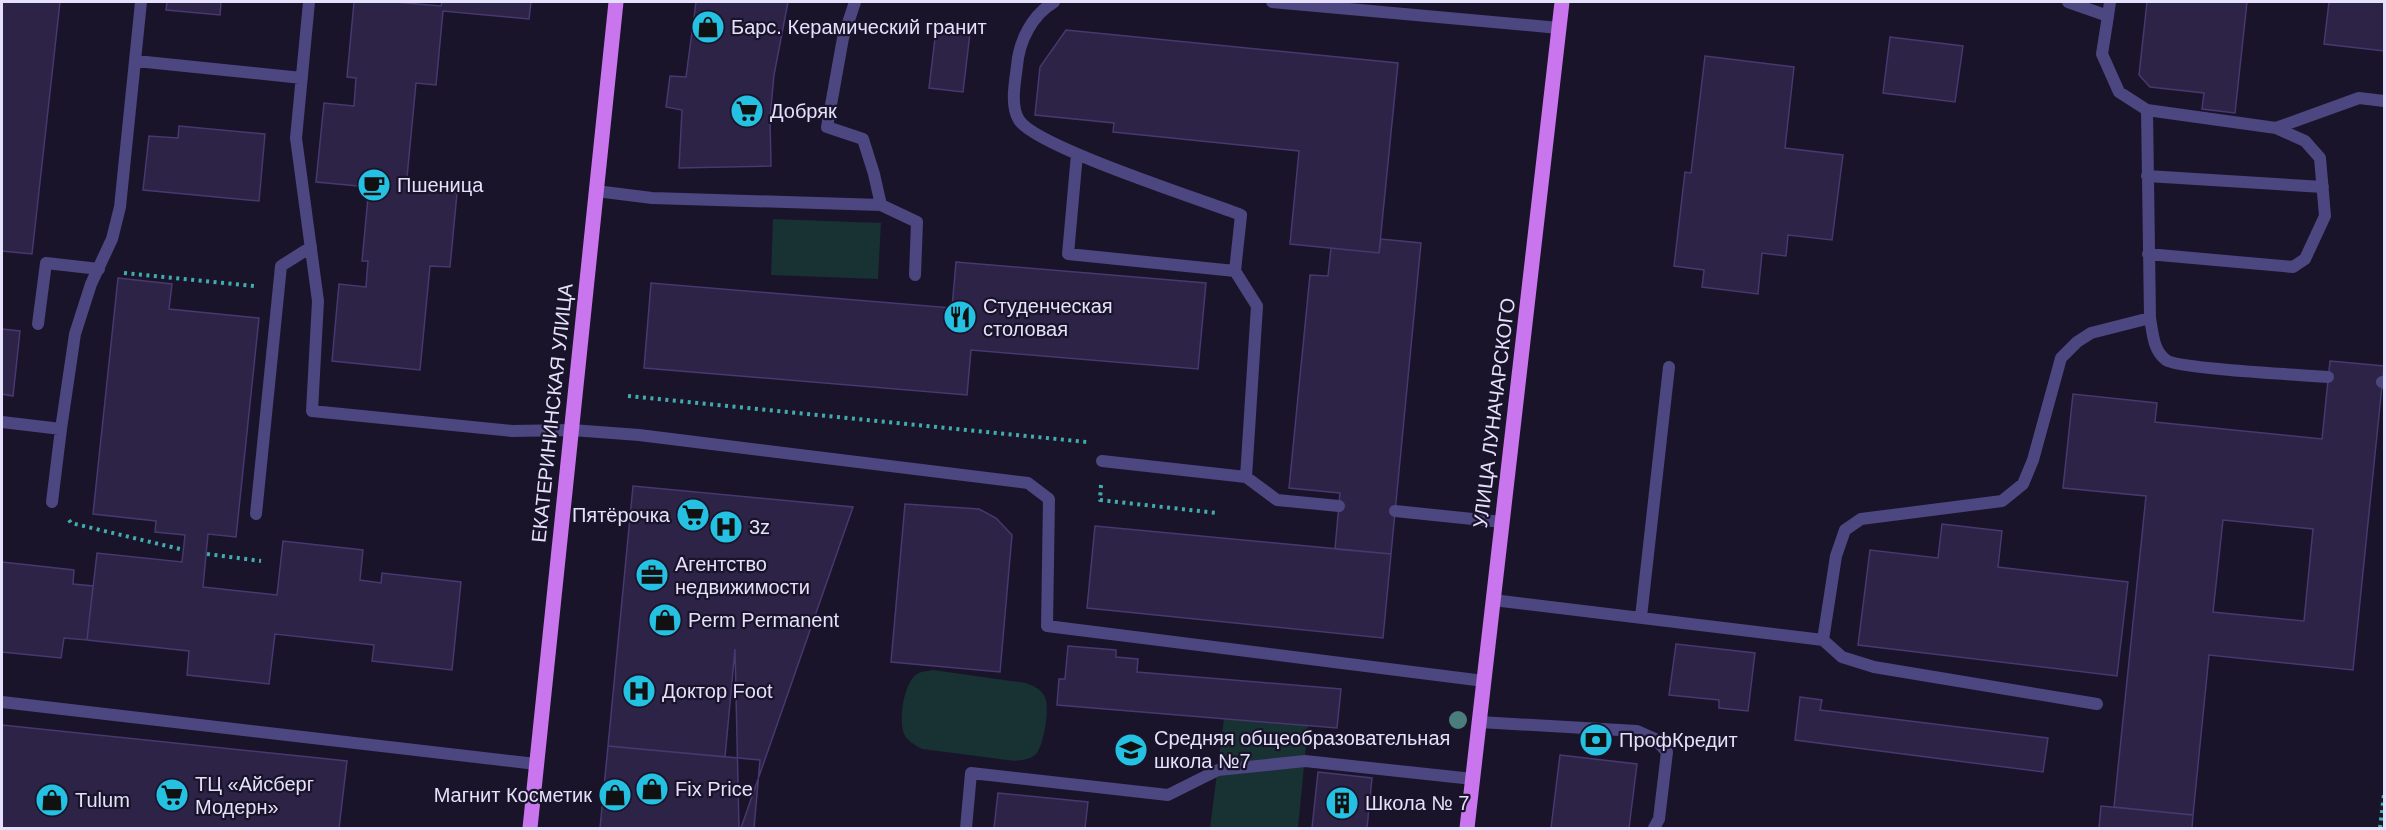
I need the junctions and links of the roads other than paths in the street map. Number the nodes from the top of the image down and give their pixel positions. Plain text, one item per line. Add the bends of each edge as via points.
1 (141, 2) edge
2 (309, 2) edge
3 (615, 2) edge
4 (855, 2) edge
5 (1054, 2) edge
6 (1272, 2) edge
7 (1562, 2) edge
8 (2068, 2) edge
9 (2110, 2) edge
10 (2108, 16) junction
11 (1559, 28) junction
12 (136, 61) junction
13 (302, 78) junction
14 (2385, 101) edge
15 (2147, 110) junction
16 (2276, 128) junction
17 (1077, 154) junction
18 (2146, 176) junction
19 (2323, 187) junction
20 (596, 191) junction
21 (880, 205) junction
22 (311, 247) junction
23 (2148, 254) junction
24 (99, 269) junction
25 (1235, 271) junction
26 (915, 275) dead end
27 (2150, 318) junction
28 (38, 324) dead end
29 (1669, 367) dead end
30 (2328, 377) dead end
31 (2, 422) edge
32 (61, 429) junction
33 (572, 430) junction
34 (1102, 461) road end
35 (1246, 477) junction
36 (52, 502) road end
37 (1339, 506) dead end
38 (1395, 511) dead end
39 (256, 514) dead end
40 (1502, 522) junction
41 (1493, 600) junction
42 (1641, 617) junction
43 (1823, 640) junction
44 (1484, 681) junction
45 (2, 702) edge
46 (2097, 704) dead end
47 (1479, 722) junction
48 (536, 764) junction
49 (1473, 780) junction
50 (530, 828) edge
51 (966, 828) edge
52 (1467, 828) edge
53 (1654, 828) edge

1 - 12 lane
2 - 13 lane
3 - 20 main road, ЕКАТЕРИНИНСКАЯ УЛИЦА
4 - 21 lane via 843,38 827,127 863,139
5 - 17 lane via 1040,10 1019,49 1013,95 1018,120 1034,135
6 - 11 lane
7 - 11 main road, УЛИЦА ЛУНАЧАРСКОГО
8 - 10 lane
9 - 10 lane
10 - 15 lane via 2102,54 2119,92
11 - 40 main road, УЛИЦА ЛУНАЧАРСКОГО
12 - 13 lane
12 - 24 lane via 120,207
13 - 22 lane via 296,138
14 - 16 lane via 2359,98
15 - 16 lane
15 - 18 lane
16 - 19 lane via 2305,141 2320,158
17 - 25 lane via 1241,215
17 - 25 lane via 1068,254
18 - 19 lane
18 - 23 lane
19 - 23 lane via 2325,216 2305,259 2293,267
20 - 21 lane via 652,198
20 - 33 main road, ЕКАТЕРИНИНСКАЯ УЛИЦА
21 - 26 lane via 918,222
22 - 33 lane via 318,301 312,411 512,431
22 - 39 lane via 281,266
23 - 27 lane
24 - 28 lane via 46,263
24 - 32 lane via 75,334
25 - 35 lane via 1257,306
27 - 30 lane via 2157,351 2169,362
27 - 43 lane via 2091,333 2061,358 2033,460 2023,484 2002,501 1861,519 1845,530 1836,556
29 - 42 lane
31 - 32 lane
32 - 36 lane
33 - 44 lane via 1028,483 1049,499 1047,626
33 - 48 main road, ЕКАТЕРИНИНСКАЯ УЛИЦА
34 - 35 lane
35 - 37 lane via 1277,500
38 - 40 lane
40 - 41 main road, УЛИЦА ЛУНАЧАРСКОГО
41 - 42 lane
41 - 44 main road, УЛИЦА ЛУНАЧАРСКОГО
42 - 43 lane
43 - 46 lane via 1842,657 1874,668
44 - 47 main road, УЛИЦА ЛУНАЧАРСКОГО
45 - 48 lane
47 - 49 main road, УЛИЦА ЛУНАЧАРСКОГО
47 - 53 lane via 1637,731 1655,739 1666,752 1659,819
48 - 50 main road, ЕКАТЕРИНИНСКАЯ УЛИЦА
49 - 51 lane via 1305,761 1218,770 1168,795 971,772
49 - 52 main road, УЛИЦА ЛУНАЧАРСКОГО

